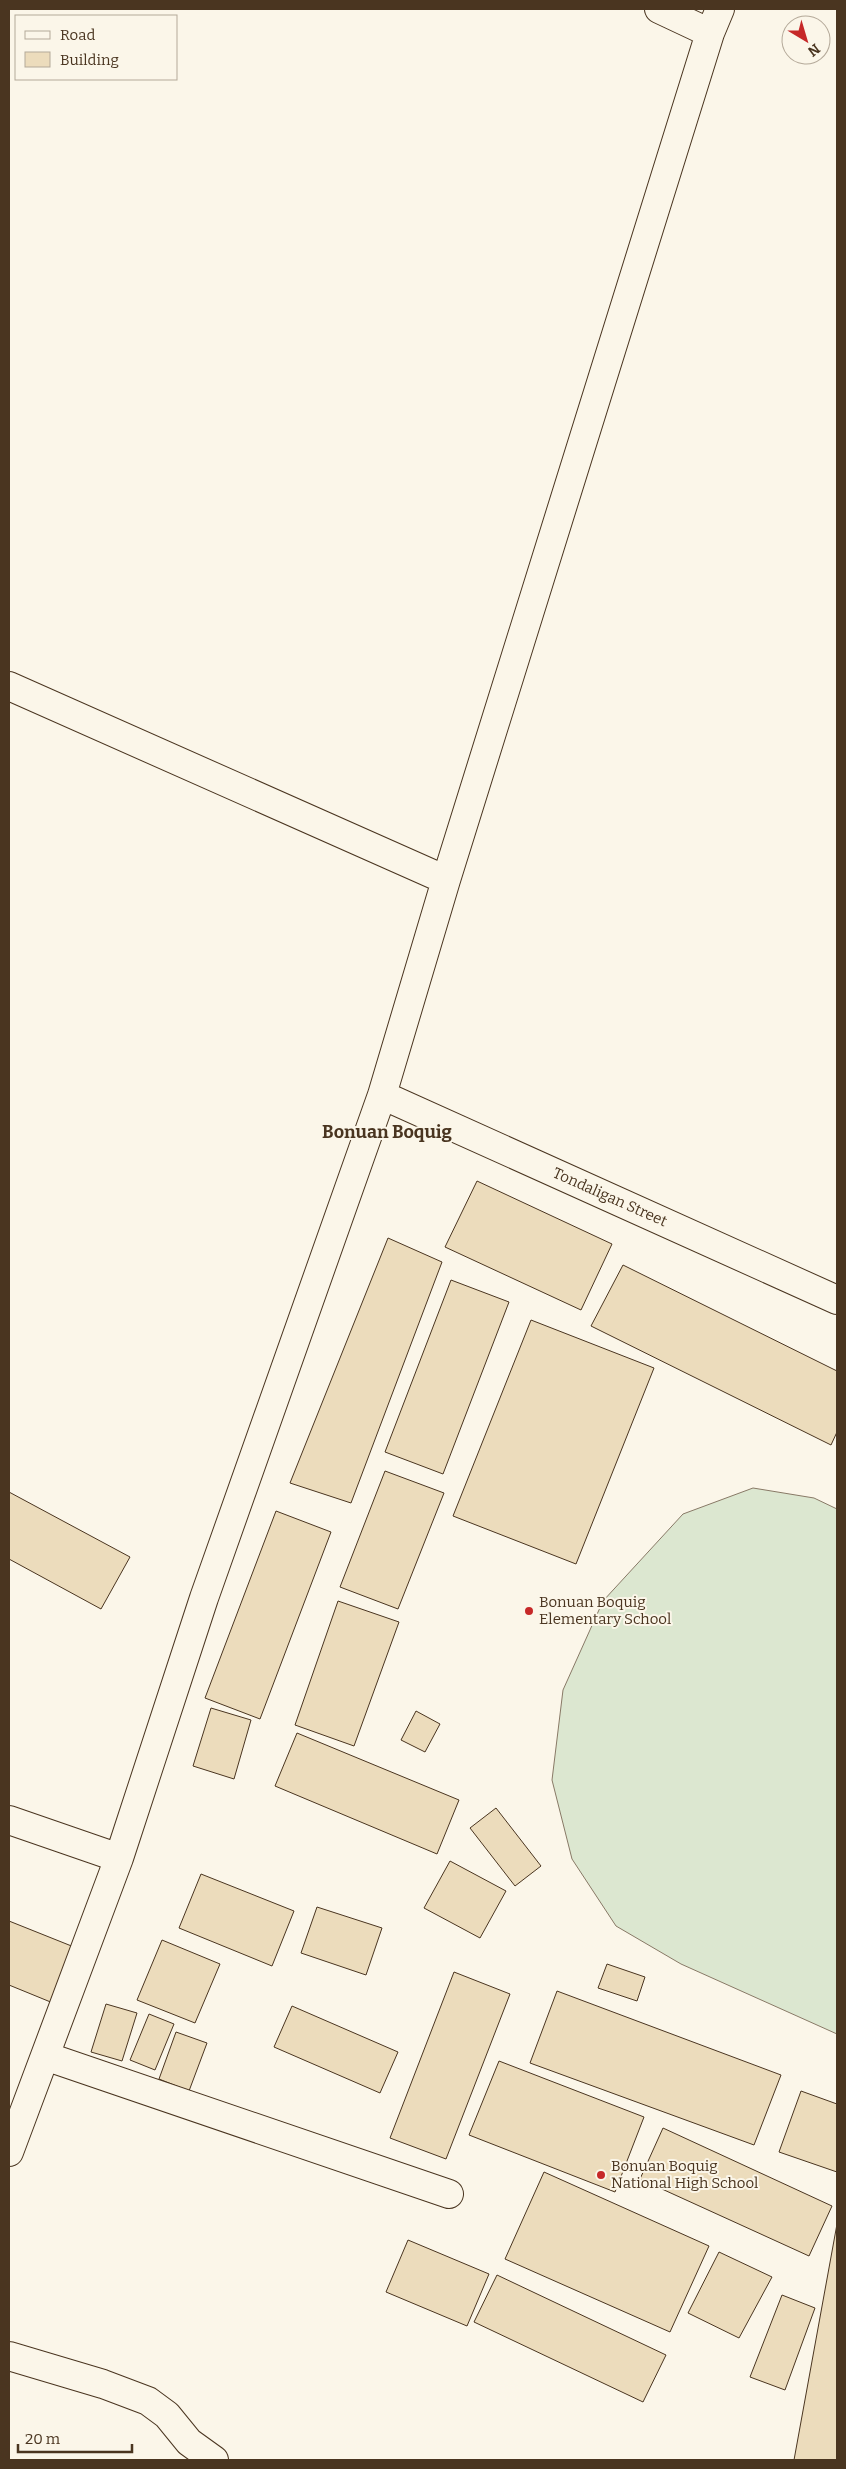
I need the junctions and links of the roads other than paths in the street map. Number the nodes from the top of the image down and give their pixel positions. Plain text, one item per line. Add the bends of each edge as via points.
1 (659, 9) edge
2 (715, 21) edge
3 (9, 686) edge
4 (446, 880) junction
5 (382, 1095) junction
6 (837, 1300) edge
7 (9, 1820) edge
8 (119, 1858) junction
9 (45, 2056) junction
10 (9, 2152) edge
11 (449, 2194) dead end
12 (9, 2356) edge
13 (214, 2460) edge

1 - 2 street
2 - 4 street
3 - 4 street
4 - 5 street
5 - 6 street, Tondaligan Street
5 - 8 street via 204,1598
7 - 8 street
8 - 9 street
9 - 10 street
9 - 11 street
12 - 13 street via 148,2401 167,2415 189,2442

